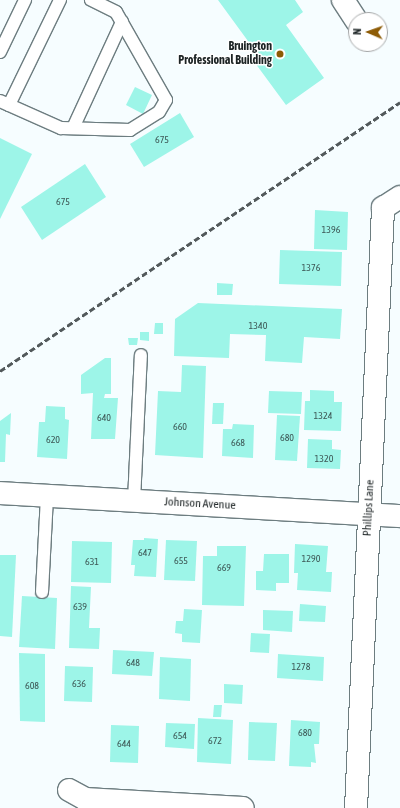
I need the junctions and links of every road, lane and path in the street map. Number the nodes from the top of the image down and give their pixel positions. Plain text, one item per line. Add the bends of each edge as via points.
1 (25, 0) edge
2 (60, 0) edge
3 (91, 0) edge
4 (343, 0) edge
5 (351, 12) edge
6 (122, 22) junction
7 (0, 52) edge
8 (5, 103) edge
9 (73, 128) junction
10 (392, 202) edge
11 (141, 355) dead end
12 (0, 493) edge
13 (47, 496) junction
14 (134, 501) junction
15 (368, 514) junction
16 (400, 516) edge
17 (42, 592) dead end
18 (69, 790) dead end
19 (243, 808) edge
20 (356, 808) edge

1 - 7 lane
2 - 8 lane
3 - 6 lane via 116,12
4 - 5 street
6 - 9 lane
6 - 9 lane via 166,100 159,112 130,130
8 - 9 lane via 62,128
10 - 15 street, Phillips Lane
11 - 14 lane
12 - 13 street, Johnson Avenue
13 - 14 street, Johnson Avenue
13 - 17 lane
14 - 15 street, Johnson Avenue
15 - 16 street, Johnson Avenue
15 - 20 street, Phillips Lane
18 - 19 street via 85,799

